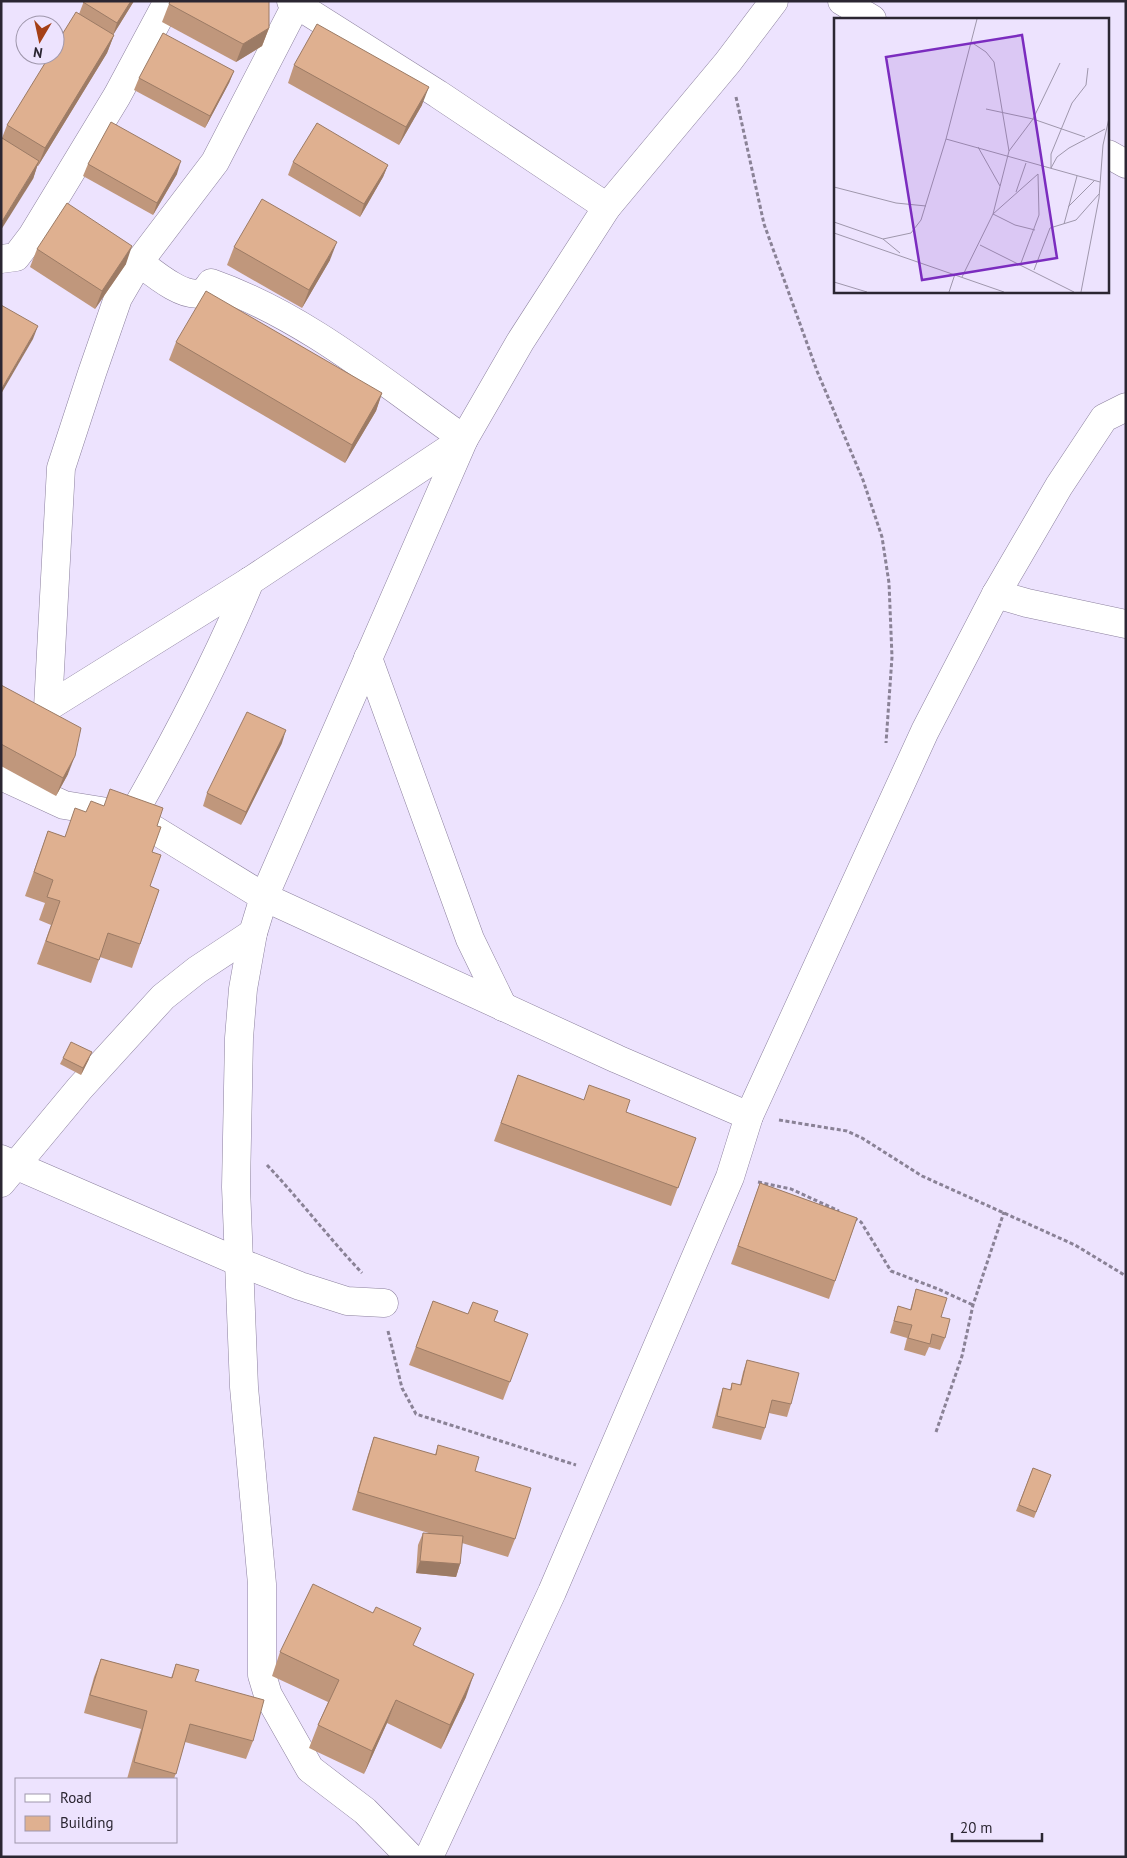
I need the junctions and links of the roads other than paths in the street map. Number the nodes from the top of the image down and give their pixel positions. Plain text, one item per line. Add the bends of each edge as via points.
1 (168, 1) edge
2 (774, 1) edge
3 (846, 2) edge
4 (294, 3) edge
5 (870, 18) edge
6 (1110, 155) edge
7 (1126, 164) edge
8 (607, 207) junction
9 (1, 259) edge
10 (139, 262) junction
11 (1126, 407) edge
12 (464, 439) junction
13 (250, 581) junction
14 (996, 594) junction
15 (1126, 624) edge
16 (368, 658) junction
17 (1, 776) edge
18 (132, 816) junction
19 (264, 897) junction
20 (253, 933) junction
21 (502, 1007) junction
22 (749, 1116) junction
23 (6, 1169) edge
24 (239, 1262) junction
25 (384, 1303) road end
26 (410, 1857) edge
27 (429, 1857) edge

1 - 9 main road via 117,96 32,236 16,257
2 - 8 main road via 728,62
3 - 5 main road
4 - 8 main road
4 - 10 main road via 214,162
6 - 7 main road
8 - 12 main road via 520,342
10 - 12 main road via 165,282 185,292 196,294 211,283 297,321
10 - 13 main road via 118,298 61,468 48,707
11 - 14 main road via 1104,418 1059,486
12 - 13 main road
12 - 16 main road
13 - 18 main road via 220,654 185,724
14 - 15 main road via 1027,604
14 - 22 main road via 925,731
16 - 19 main road
16 - 21 main road via 470,939
17 - 18 main road via 64,804
18 - 19 main road
19 - 20 main road
19 - 21 main road
20 - 23 main road via 163,997
20 - 24 main road via 238,1038
21 - 22 main road
22 - 27 main road via 730,1177 552,1592
23 - 24 main road
24 - 25 main road via 346,1301
24 - 26 main road via 244,1387 262,1584 262,1675 268,1695 310,1769 366,1811

